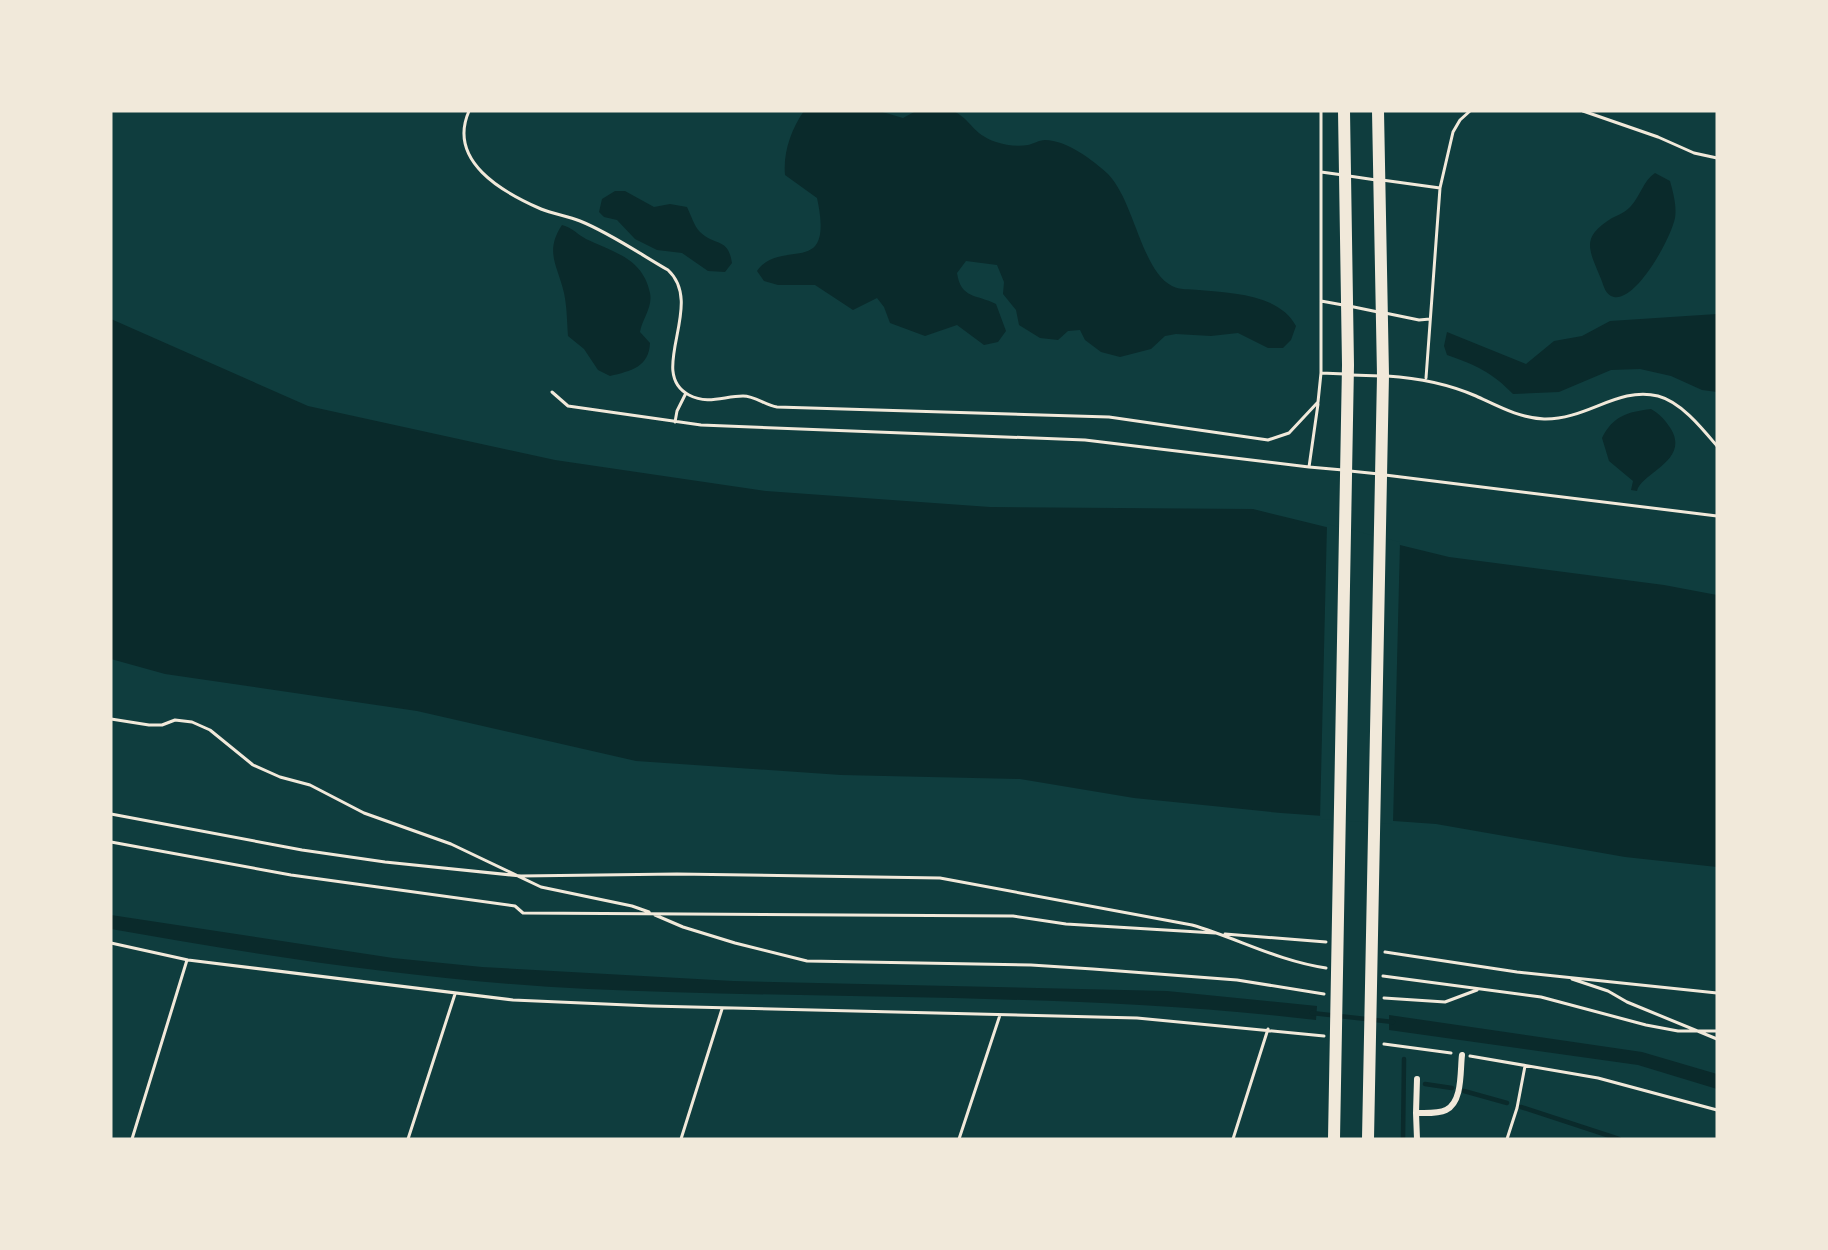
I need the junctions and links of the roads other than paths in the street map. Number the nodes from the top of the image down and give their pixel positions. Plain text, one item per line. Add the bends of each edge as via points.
1 (469, 111) edge
2 (1321, 111) edge
3 (1344, 111) edge
4 (1378, 111) edge
5 (1470, 111) edge
6 (1583, 111) edge
7 (1717, 158) edge
8 (1321, 172) junction
9 (1440, 188) junction
10 (1321, 301) junction
11 (1430, 319) junction
12 (1321, 374) junction
13 (1426, 378) junction
14 (552, 392) dead end
15 (686, 393) junction
16 (1318, 402) junction
17 (675, 422) junction
18 (1717, 446) edge
19 (1309, 467) junction
20 (1717, 516) edge
21 (1462, 1055) road end
22 (1417, 1079) dead end
23 (1416, 1113) junction
24 (1334, 1139) edge
25 (1370, 1139) edge
26 (1417, 1139) edge

1 - 15 lane via 463,134 467,153 490,181 541,209 587,224 677,278 682,311 672,369 676,386
2 - 8 lane
3 - 24 highway via 1348,366
4 - 25 highway via 1383,375
5 - 9 lane via 1453,132
6 - 7 lane
8 - 9 lane
8 - 10 lane
9 - 11 lane
10 - 11 lane
10 - 12 lane
11 - 13 lane
12 - 13 lane
12 - 16 lane
13 - 18 lane via 1509,412 1546,419 1585,413 1633,392 1660,396 1689,416
14 - 17 lane via 568,406
15 - 16 lane via 715,401 741,396 777,407 1109,417 1268,440 1289,433
15 - 17 lane
16 - 19 lane
17 - 19 lane via 1085,440
19 - 20 lane
21 - 23 street via 1457,1095 1451,1106 1444,1111
22 - 23 street
23 - 26 street

